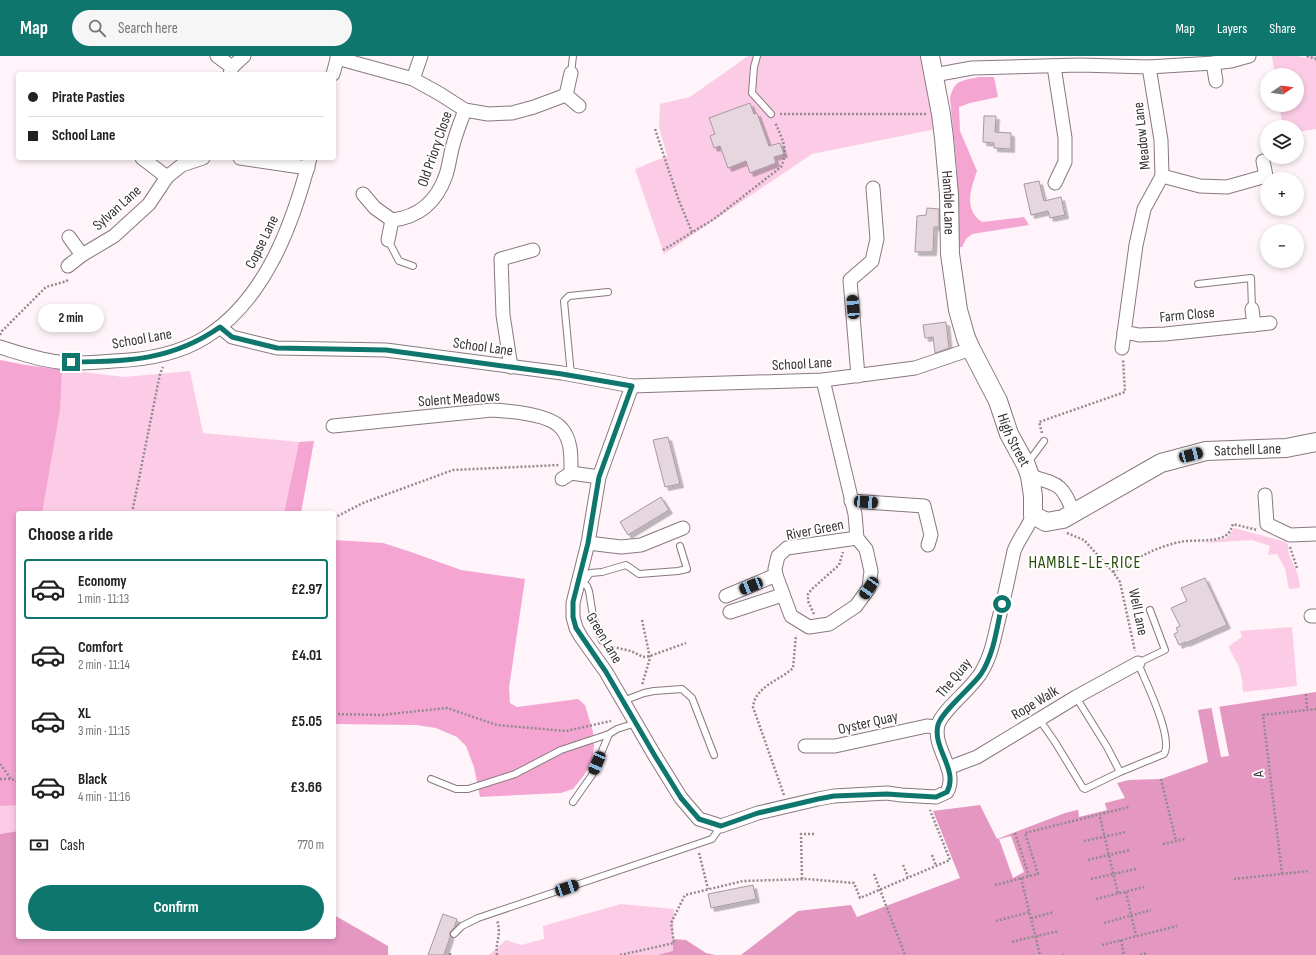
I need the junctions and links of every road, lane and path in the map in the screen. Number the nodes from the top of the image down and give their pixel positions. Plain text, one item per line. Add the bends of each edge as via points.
1 (217, 56) edge
2 (244, 56) edge
3 (421, 56) edge
4 (573, 56) edge
5 (757, 56) edge
6 (930, 56) edge
7 (1250, 56) edge
8 (1307, 56) edge
9 (337, 57) edge
10 (1316, 59) edge
11 (1213, 63) junction
12 (1054, 66) junction
13 (1149, 67) junction
14 (231, 71) edge
15 (333, 72) edge
16 (571, 73) joint
17 (934, 75) junction
18 (413, 79) junction
19 (1216, 81) dead end
20 (566, 95) junction
21 (579, 106) dead end
22 (465, 110) junction
23 (772, 114) junction
24 (941, 114) junction
25 (655, 129) dead end
26 (145, 160) edge
27 (197, 160) edge
28 (268, 160) edge
29 (309, 163) edge
30 (1162, 176) junction
31 (167, 177) junction
32 (1260, 180) edge
33 (1055, 183) dead end
34 (873, 188) dead end
35 (363, 194) dead end
36 (392, 220) junction
37 (692, 232) junction
38 (69, 237) dead end
39 (388, 240) joint
40 (533, 250) dead end
41 (662, 250) dead end
42 (82, 255) junction
43 (68, 266) joint
44 (412, 266) dead end
45 (1198, 284) dead end
46 (608, 292) dead end
47 (1252, 309) joint
48 (1270, 322) dead end
49 (1254, 325) junction
50 (220, 327) junction
51 (1124, 332) junction
52 (0, 336) edge
53 (0, 347) edge
54 (1122, 348) joint
55 (971, 349) junction
56 (511, 367) junction
57 (160, 374) dead end
58 (571, 375) junction
59 (858, 376) junction
60 (822, 380) junction
61 (632, 386) junction
62 (333, 426) dead end
63 (1044, 442) joint
64 (1316, 442) edge
65 (1028, 470) junction
66 (568, 472) junction
67 (599, 477) junction
68 (1265, 495) dead end
69 (851, 501) junction
70 (132, 511) edge
71 (1033, 515) junction
72 (1068, 516) junction
73 (336, 517) edge
74 (683, 528) dead end
75 (1259, 531) dead end
76 (1316, 534) edge
77 (851, 539) junction
78 (588, 543) junction
79 (1290, 543) dead end
80 (680, 546) dead end
81 (928, 546) dead end
82 (1297, 568) dead end
83 (1113, 572) junction
84 (776, 575) junction
85 (580, 582) junction
86 (782, 595) junction
87 (726, 596) dead end
88 (1150, 610) dead end
89 (730, 612) dead end
90 (642, 620) dead end
91 (797, 620) junction
92 (820, 626) junction
93 (602, 641) joint
94 (686, 643) dead end
95 (650, 656) junction
96 (1138, 663) junction
97 (644, 693) junction
98 (1306, 694) dead end
99 (1076, 697) junction
100 (623, 701) junction
101 (1316, 709) edge
102 (1307, 710) junction
103 (336, 714) edge
104 (1039, 719) junction
105 (636, 723) junction
106 (937, 728) junction
107 (609, 734) junction
108 (805, 746) dead end
109 (714, 755) dead end
110 (0, 764) edge
111 (948, 768) junction
112 (1120, 772) junction
113 (10, 779) junction
114 (431, 779) dead end
115 (1161, 779) dead end
116 (0, 780) edge
117 (16, 781) edge
118 (925, 796) junction
119 (573, 802) dead end
120 (788, 806) junction
121 (1129, 807) dead end
122 (1100, 817) dead end
123 (721, 826) junction
124 (1015, 832) dead end
125 (1126, 832) dead end
126 (815, 834) dead end
127 (1104, 836) junction
128 (1185, 839) dead end
129 (1084, 841) dead end
130 (1176, 841) dead end
131 (697, 844) junction
132 (1163, 844) dead end
133 (1130, 850) dead end
134 (932, 855) dead end
135 (1109, 855) junction
136 (1088, 860) dead end
137 (903, 865) dead end
138 (936, 866) junction
139 (1136, 869) dead end
140 (1308, 871) dead end
141 (874, 874) dead end
142 (1113, 874) junction
143 (1282, 874) junction
144 (1029, 876) junction
145 (908, 878) junction
146 (1021, 878) junction
147 (802, 879) junction
148 (1090, 879) dead end
149 (1234, 879) dead end
150 (995, 884) dead end
151 (1144, 887) dead end
152 (708, 889) junction
153 (880, 889) junction
154 (1126, 892) junction
155 (1118, 894) dead end
156 (1096, 899) dead end
157 (1151, 910) dead end
158 (495, 912) junction
159 (1030, 912) junction
160 (1054, 912) dead end
161 (1031, 918) junction
162 (996, 921) dead end
163 (1104, 923) dead end
164 (1177, 926) dead end
165 (1059, 931) dead end
166 (454, 934) dead end
167 (1036, 936) junction
168 (1136, 936) junction
169 (1121, 940) junction
170 (1012, 942) dead end
171 (1102, 945) dead end
172 (1148, 953) dead end
173 (497, 955) edge
174 (620, 955) edge
175 (905, 955) edge
176 (1040, 955) edge
177 (1124, 955) edge
178 (1140, 955) edge

1 - 14 street
2 - 14 street
3 - 18 street
4 - 16 lane
5 - 23 lane via 752,93
6 - 17 main road, Hamble Lane
7 - 11 street
8 - 10 path
9 - 15 street
9 - 18 street, Old Priory Close
11 - 13 street
11 - 19 street
12 - 13 street
12 - 17 street via 972,68
12 - 33 street via 1065,138 1064,162
13 - 30 street, Meadow Lane via 1161,140
16 - 20 street
17 - 24 main road, Hamble Lane
18 - 22 street, Old Priory Close
20 - 21 street
20 - 22 street, Old Priory Close via 512,113 488,114
22 - 36 street, Old Priory Close via 446,175 435,198 417,214
23 - 24 path
23 - 37 path via 785,144 785,159 781,168 714,219
24 - 55 main road, Hamble Lane via 947,166 952,273 962,324
25 - 37 path
26 - 31 street
27 - 31 street, Sylvan Lane via 182,165
28 - 29 street
29 - 50 street, Copse Lane via 293,216 272,262 250,296
30 - 32 street via 1200,186 1227,187
30 - 51 street, Meadow Lane via 1144,209 1132,242
31 - 42 street, Sylvan Lane via 149,204 114,236
34 - 59 street via 877,239 872,262 850,280
35 - 36 street via 375,208
36 - 39 street
37 - 41 path
38 - 42 street
39 - 44 lane via 399,261
40 - 56 street via 501,259 503,315
42 - 43 street, Sylvan Lane
43 - 52 path via 67,281 46,287
45 - 47 lane via 1251,278
46 - 58 lane via 569,296 564,301
47 - 49 street
48 - 49 street, Farm Close
49 - 51 street, Farm Close via 1139,336
50 - 53 street, School Lane via 182,348 130,360 59,363
50 - 56 street, School Lane via 232,337 277,348 386,350
51 - 54 street, Meadow Lane
54 - 63 path via 1125,392 1040,422
55 - 59 street, School Lane via 915,368
55 - 65 main road, High Street via 998,401 1010,434
56 - 58 street, School Lane
57 - 70 path
58 - 61 street, School Lane
59 - 60 street, School Lane
60 - 61 street, School Lane
60 - 69 street, River Green
61 - 67 street, Green Lane
62 - 66 street, Solent Meadows via 492,410 534,415 554,422 562,428 571,453
63 - 65 lane
64 - 72 main road, Satchell Lane via 1286,448 1206,451 1161,463
65 - 71 main road via 1033,496
65 - 72 street, High Street via 1057,484 1066,494
66 - 67 street
66 - 73 path via 453,470 363,503
67 - 78 street, Green Lane
68 - 76 street via 1267,524 1290,535
69 - 77 street, River Green via 854,514
69 - 81 street via 924,506 931,535
71 - 72 main road via 1046,522
71 - 106 street, The Quay via 1014,551 1000,615 982,673 940,720
72 - 83 path, Well Lane via 1067,534 1084,540
74 - 78 street via 641,545 621,547
75 - 83 path via 1233,524 1230,532 1224,537 1181,541 1153,550
77 - 84 street, River Green via 787,548 778,556
77 - 92 path via 839,564 808,594 808,600
77 - 92 street, River Green via 866,549 871,571 869,588 856,606 829,624
78 - 85 street, Green Lane
79 - 82 path
80 - 85 lane via 688,569 639,574 626,565 590,573
83 - 96 path, Well Lane via 1120,582
84 - 86 street, River Green
84 - 87 street
85 - 93 lane via 589,590 593,616
85 - 100 street, Green Lane via 573,602 576,628
86 - 89 street
86 - 91 street, River Green via 792,616
88 - 96 lane via 1165,650
90 - 95 path
91 - 92 street via 809,627
91 - 120 path via 793,668 774,680 753,702
93 - 95 path via 611,647
94 - 95 path
95 - 97 path via 643,681
96 - 99 street, Rope Walk
96 - 112 lane via 1163,724 1166,750 1164,754
97 - 100 lane
97 - 109 lane via 682,689 692,698
98 - 102 path
99 - 104 street, Rope Walk
99 - 112 lane
100 - 105 street, Green Lane
101 - 102 path
102 - 143 path, A via 1263,715
103 - 105 path via 381,714 447,708 497,725 566,731 608,721
104 - 111 street, Rope Walk via 977,756
104 - 112 lane via 1083,788
105 - 107 lane
105 - 123 street, Green Lane via 681,798 699,819
106 - 108 street, Oyster Quay via 923,726 835,746
106 - 111 street via 939,743
107 - 114 lane via 561,750 515,774 468,789 456,789
107 - 119 lane via 592,774
110 - 113 path
111 - 118 street via 950,787 947,792 936,797
113 - 116 path
113 - 117 path
115 - 130 path
118 - 120 street via 862,794 818,799
118 - 138 path via 950,860
120 - 123 street
121 - 144 path via 1025,833 1038,874
122 - 127 path
123 - 131 lane via 712,839
124 - 144 path
125 - 127 path
126 - 147 path via 801,834
127 - 129 path
127 - 135 path
128 - 132 path
131 - 152 path
131 - 158 lane
133 - 135 path
134 - 138 path
135 - 136 path
135 - 142 path
137 - 145 path
138 - 145 path
139 - 142 path
140 - 143 path
141 - 153 path
142 - 148 path
142 - 155 path
143 - 149 path
144 - 146 path
145 - 153 path
146 - 150 path
146 - 159 path
147 - 152 path via 743,881
147 - 153 path via 854,883 860,898
151 - 154 path
152 - 174 path via 685,895 671,923 674,943
153 - 175 path
154 - 156 path
154 - 168 path
157 - 163 path
158 - 166 lane via 462,926
158 - 173 path via 500,935
159 - 161 path
159 - 162 path
160 - 161 path
161 - 167 path
164 - 168 path
165 - 167 path
167 - 170 path
167 - 176 path
168 - 169 path
169 - 171 path
169 - 177 path
172 - 178 path

